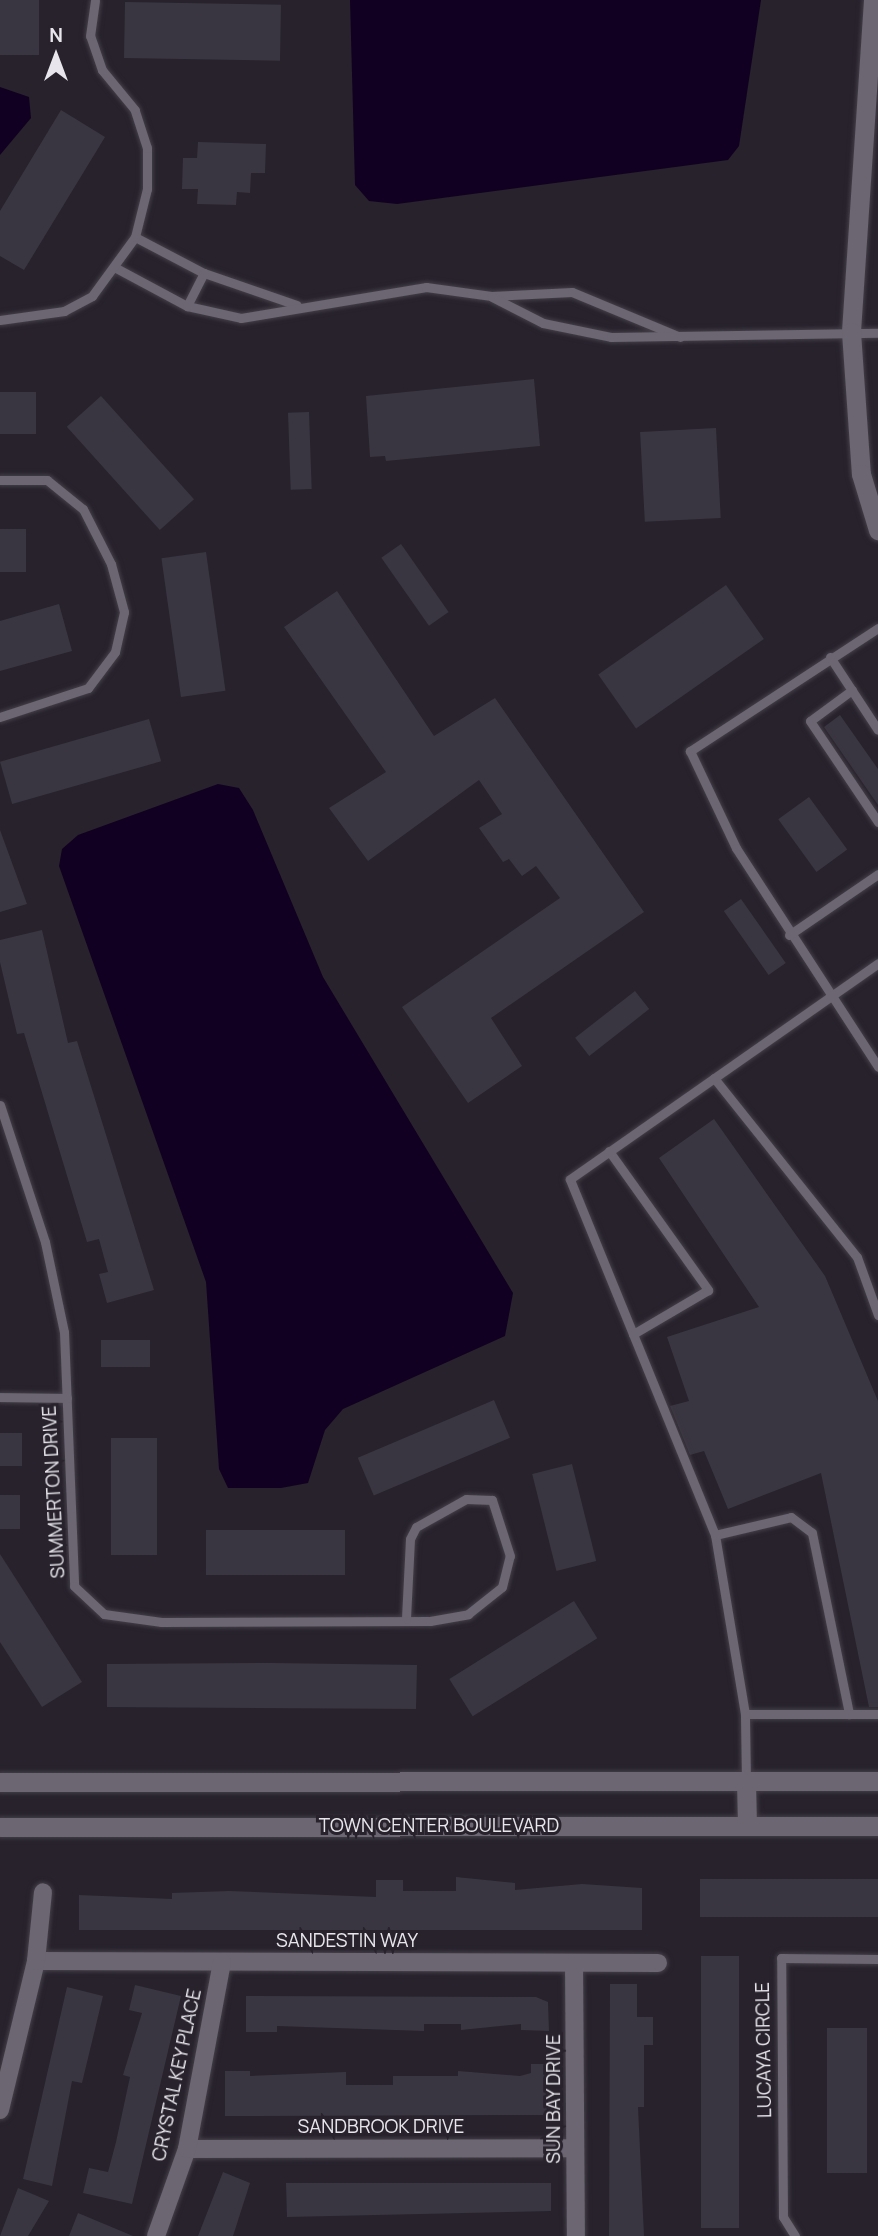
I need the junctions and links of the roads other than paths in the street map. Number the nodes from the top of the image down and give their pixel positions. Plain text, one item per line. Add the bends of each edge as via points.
1 (95, 0) edge
2 (873, 0) edge
3 (135, 237) junction
4 (116, 268) junction
5 (204, 273) junction
6 (491, 296) junction
7 (187, 306) junction
8 (299, 306) junction
9 (0, 320) edge
10 (851, 332) junction
11 (878, 333) edge
12 (680, 337) junction
13 (0, 480) edge
14 (878, 530) edge
15 (878, 628) edge
16 (830, 657) junction
17 (852, 690) junction
18 (0, 717) edge
19 (878, 730) edge
20 (878, 822) edge
21 (878, 874) edge
22 (789, 935) junction
23 (878, 963) edge
24 (828, 998) junction
25 (878, 1067) edge
26 (714, 1078) junction
27 (0, 1105) edge
28 (609, 1151) junction
29 (878, 1315) edge
30 (633, 1334) junction
31 (0, 1397) edge
32 (67, 1398) junction
33 (715, 1535) junction
34 (406, 1619) junction
35 (745, 1714) junction
36 (849, 1714) junction
37 (878, 1714) edge
38 (746, 1781) junction
39 (878, 1781) edge
40 (0, 1782) edge
41 (747, 1826) junction
42 (878, 1826) edge
43 (0, 1827) edge
44 (43, 1892) dead end
45 (878, 1959) edge
46 (36, 1961) junction
47 (222, 1962) junction
48 (574, 1963) junction
49 (658, 1963) dead end
50 (0, 2110) edge
51 (187, 2148) junction
52 (575, 2148) junction
53 (156, 2236) edge
54 (576, 2236) edge
55 (794, 2236) edge

1 - 3 lane via 90,36 102,70 135,110 148,148 148,189
2 - 10 main road
3 - 4 lane
3 - 5 lane
4 - 7 lane
4 - 9 lane via 92,296 64,310
5 - 7 lane
5 - 8 lane
6 - 8 lane via 426,287
6 - 12 lane via 570,328 611,337
6 - 12 lane via 572,292
7 - 8 lane via 241,318
10 - 11 lane
10 - 12 lane
10 - 14 main road via 861,474
13 - 18 lane via 47,480 83,509 111,564 124,612 115,652 88,688
15 - 16 lane
16 - 17 lane
16 - 22 lane via 690,751 736,848
17 - 19 lane
17 - 20 lane via 810,720
21 - 22 lane
22 - 24 lane
23 - 24 lane
24 - 25 lane
24 - 26 lane
26 - 28 lane
26 - 29 lane via 857,1257
27 - 32 lane, SUMMERTON DRIVE via 45,1242 64,1332
28 - 30 lane via 570,1179
28 - 30 lane via 708,1290
30 - 33 lane
31 - 32 lane
32 - 34 lane, SUMMERTON DRIVE via 74,1586 104,1614 161,1622
33 - 35 lane
33 - 36 lane via 791,1517 812,1533
34 - 34 lane, SUMMERTON DRIVE via 468,1614 502,1587 510,1556 492,1500 466,1499 416,1527 410,1539
35 - 36 lane
35 - 38 lane
36 - 37 lane
38 - 39 main road
38 - 40 main road
38 - 41 main road
41 - 42 main road, TOWN CENTER BOULEVARD
41 - 43 main road, TOWN CENTER BOULEVARD
44 - 46 street
45 - 55 lane, LUCAYA CIRCLE via 780,1958 783,2217
46 - 47 street, SANDESTIN WAY
46 - 50 street
47 - 48 street, SANDESTIN WAY
47 - 51 street, CRYSTAL KEY PLACE
48 - 49 street, SANDESTIN WAY
48 - 52 street, SUN BAY DRIVE
51 - 52 street, SANDBROOK DRIVE
51 - 53 street, CRYSTAL KEY PLACE
52 - 54 street, SUN BAY DRIVE

